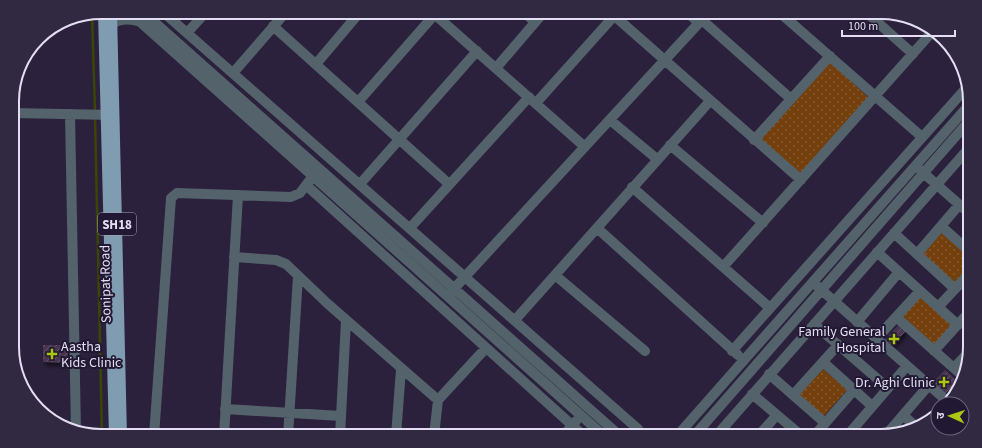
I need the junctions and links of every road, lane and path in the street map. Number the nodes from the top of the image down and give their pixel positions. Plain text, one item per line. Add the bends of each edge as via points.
1 (103, 19) edge
2 (112, 19) edge
3 (128, 19) edge
4 (144, 19) edge
5 (144, 19) edge
6 (171, 19) edge
7 (200, 19) edge
8 (280, 19) edge
9 (354, 19) edge
10 (429, 19) edge
11 (441, 19) edge
12 (532, 19) edge
13 (538, 19) edge
14 (607, 19) edge
15 (618, 19) edge
16 (696, 19) edge
17 (703, 19) edge
18 (787, 19) edge
19 (874, 19) edge
20 (535, 22) junction
21 (700, 22) junction
22 (112, 24) junction
23 (273, 26) junction
24 (187, 33) junction
25 (929, 35) edge
26 (477, 51) junction
27 (913, 54) junction
28 (830, 56) junction
29 (664, 61) junction
30 (316, 64) junction
31 (496, 68) junction
32 (233, 73) junction
33 (962, 92) edge
34 (875, 96) junction
35 (791, 99) junction
36 (532, 100) junction
37 (710, 101) junction
38 (358, 102) junction
39 (963, 112) edge
40 (19, 113) edge
41 (70, 114) junction
42 (102, 115) junction
43 (610, 120) junction
44 (963, 128) edge
45 (961, 130) joint
46 (922, 137) junction
47 (400, 139) junction
48 (754, 140) junction
49 (670, 145) junction
50 (585, 147) junction
51 (963, 155) edge
52 (657, 159) junction
53 (916, 166) junction
54 (924, 173) junction
55 (313, 176) junction
56 (800, 180) junction
57 (360, 184) junction
58 (449, 184) junction
59 (306, 185) junction
60 (936, 185) junction
61 (632, 187) junction
62 (238, 194) junction
63 (959, 205) junction
64 (963, 208) edge
65 (763, 223) junction
66 (941, 226) junction
67 (410, 228) junction
68 (597, 228) junction
69 (894, 233) junction
70 (963, 246) edge
71 (877, 252) junction
72 (917, 254) junction
73 (234, 257) junction
74 (723, 267) junction
75 (899, 272) junction
76 (555, 275) junction
77 (298, 276) junction
78 (466, 276) junction
79 (963, 280) edge
80 (812, 282) junction
81 (955, 289) junction
82 (821, 290) junction
83 (920, 291) junction
84 (451, 292) junction
85 (833, 301) junction
86 (938, 307) junction
87 (770, 308) junction
88 (896, 317) junction
89 (346, 320) junction
90 (515, 320) junction
91 (963, 320) edge
92 (857, 322) junction
93 (814, 324) junction
94 (958, 325) junction
95 (876, 339) junction
96 (838, 345) junction
97 (486, 348) junction
98 (732, 350) junction
99 (645, 351) dead end
100 (934, 351) junction
101 (744, 360) junction
102 (962, 360) edge
103 (823, 362) junction
104 (907, 366) junction
105 (954, 368) junction
106 (401, 369) junction
107 (959, 372) edge
108 (769, 374) junction
109 (929, 385) junction
110 (888, 388) junction
111 (854, 390) junction
112 (752, 394) junction
113 (793, 395) junction
114 (941, 396) edge
115 (438, 400) junction
116 (872, 406) junction
117 (225, 409) junction
118 (290, 413) junction
119 (777, 414) junction
120 (581, 415) junction
121 (903, 415) junction
122 (341, 416) junction
123 (825, 423) junction
124 (912, 423) edge
125 (76, 425) edge
126 (572, 426) junction
127 (892, 428) edge
128 (114, 429) edge
129 (122, 429) edge
130 (154, 429) edge
131 (224, 429) edge
132 (289, 429) edge
133 (340, 429) edge
134 (397, 429) edge
135 (435, 429) edge
136 (569, 429) edge
137 (576, 429) edge
138 (596, 429) edge
139 (612, 429) edge
140 (638, 429) dead end
141 (683, 429) edge
142 (700, 429) edge
143 (722, 429) edge
144 (764, 429) edge
145 (792, 429) edge
146 (820, 429) edge
147 (853, 429) edge

1 - 42 main road, Sonipat Road / SH18
2 - 22 main road, Sonipat Road / SH18
3 - 22 street via 117,20
4 - 55 street
5 - 84 street
6 - 24 street
7 - 24 street
8 - 23 street
9 - 30 street
10 - 38 street
11 - 26 street
12 - 20 street
13 - 20 street
14 - 36 street
15 - 29 street
16 - 21 street
17 - 21 street
18 - 28 street
19 - 27 street
20 - 31 street
21 - 29 street
21 - 35 street
22 - 42 main road, Sonipat Road / SH18
23 - 30 street
23 - 32 street
24 - 32 street
25 - 27 street
26 - 31 street
26 - 47 street
27 - 34 street
28 - 34 street
28 - 35 street
29 - 37 street
29 - 43 street
30 - 38 street
31 - 36 street
32 - 57 street
33 - 46 street
34 - 46 street
34 - 56 street
35 - 48 street
36 - 50 street
36 - 58 street
37 - 48 street
37 - 49 street
38 - 47 street
39 - 53 street
40 - 41 street
41 - 42 street
41 - 125 street
42 - 128 main road, Sonipat Road / SH18
42 - 129 main road, Sonipat Road / SH18
43 - 50 street
43 - 52 street
44 - 45 street
45 - 54 street
46 - 87 street
47 - 57 street
47 - 58 street
48 - 56 street
49 - 52 street
49 - 65 street
50 - 78 street
51 - 60 street
52 - 61 street
53 - 54 street
53 - 80 street
54 - 60 street
54 - 82 street
55 - 59 street
55 - 84 street
56 - 65 street
57 - 67 street
58 - 67 street
59 - 62 street via 300,193 291,197
59 - 97 street
60 - 63 street
60 - 69 street
61 - 68 street
61 - 74 street
62 - 73 street
62 - 130 street via 177,193 171,198
63 - 64 street
63 - 66 street
65 - 74 street
66 - 70 street
66 - 72 street
67 - 78 street
68 - 76 street
68 - 98 street
69 - 71 street
69 - 72 street
71 - 75 street
71 - 85 street
72 - 81 street
73 - 77 street via 276,260 286,264
73 - 117 street
74 - 87 street
75 - 83 street
75 - 92 street
76 - 90 street
76 - 99 street
77 - 89 street
77 - 118 street
78 - 84 street
78 - 90 street
79 - 81 street
80 - 82 street
80 - 101 street
81 - 86 street
82 - 85 street
82 - 142 street
83 - 86 street
83 - 88 street
84 - 120 street
84 - 139 street
85 - 92 street
85 - 93 street
86 - 94 street
87 - 98 street
88 - 95 street
88 - 100 street
89 - 106 street
89 - 122 street
90 - 140 street
91 - 94 street
92 - 95 street
93 - 96 street
93 - 108 street
94 - 100 street
95 - 104 street
96 - 103 street
96 - 110 street
97 - 115 street
97 - 126 street
98 - 101 street
100 - 105 street
101 - 141 street
102 - 105 street
103 - 111 street
103 - 113 street
104 - 109 street
104 - 110 street
105 - 107 street
106 - 115 street
106 - 134 street
108 - 112 street
108 - 113 street
109 - 114 street
109 - 121 street
110 - 116 street
111 - 116 street
111 - 123 street
112 - 119 street
112 - 143 street
113 - 123 street
115 - 135 street
116 - 147 street
117 - 118 street
117 - 131 street
118 - 122 street
118 - 132 street
119 - 144 street
119 - 145 street
120 - 126 street
120 - 138 street
121 - 124 street
121 - 127 street
122 - 133 street
123 - 146 street
126 - 136 street
126 - 137 street

